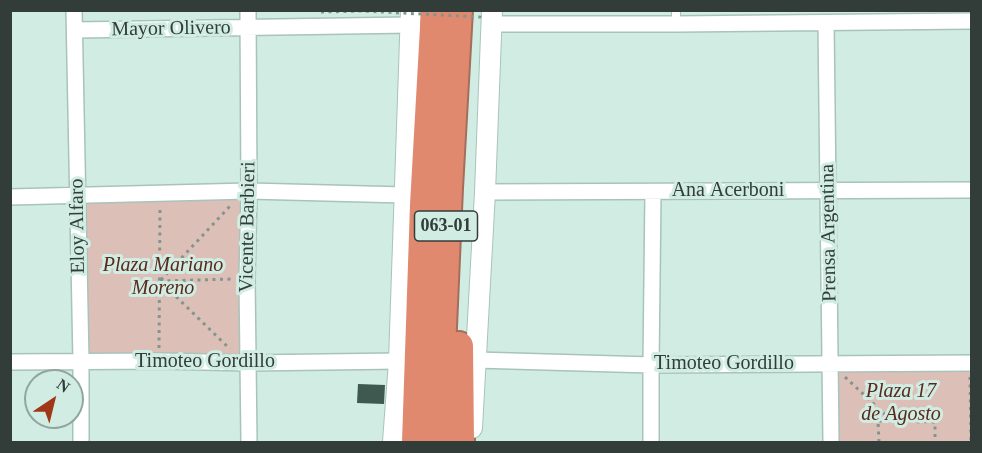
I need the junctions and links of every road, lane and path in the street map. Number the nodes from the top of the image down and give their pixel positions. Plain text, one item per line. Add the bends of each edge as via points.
1 (74, 10) edge
2 (248, 10) edge
3 (458, 10) edge
4 (321, 12) edge
5 (488, 15) edge
6 (676, 17) edge
7 (423, 20) edge
8 (972, 21) edge
9 (826, 23) junction
10 (247, 28) junction
11 (75, 30) junction
12 (448, 188) junction
13 (972, 190) edge
14 (829, 191) junction
15 (246, 192) junction
16 (485, 192) junction
17 (653, 192) junction
18 (160, 194) junction
19 (77, 195) junction
20 (404, 195) junction
21 (10, 197) edge
22 (247, 279) junction
23 (160, 281) junction
24 (476, 360) junction
25 (81, 361) junction
26 (399, 361) junction
27 (10, 362) edge
28 (159, 362) junction
29 (233, 363) junction
30 (249, 363) junction
31 (971, 363) edge
32 (651, 364) junction
33 (831, 364) junction
34 (971, 420) edge
35 (892, 422) junction
36 (81, 442) edge
37 (249, 442) edge
38 (393, 442) edge
39 (416, 442) edge
40 (437, 442) edge
41 (460, 442) edge
42 (471, 442) edge
43 (651, 442) edge
44 (831, 442) edge
45 (879, 442) edge
46 (935, 442) edge
47 (971, 442) edge

1 - 11 street, Eloy Alfaro
2 - 10 street, Vicente Barbieri
3 - 12 highway, 063-01
4 - 5 path, bridge
5 - 6 street
5 - 16 street
6 - 9 street
7 - 10 street, Mayor Olivero
7 - 20 highway via 412,182
7 - 39 highway, 063-01 via 424,205
8 - 9 street
9 - 14 street, Prensa Argentina
10 - 11 street, Mayor Olivero
10 - 15 street, Vicente Barbieri
11 - 19 street, Eloy Alfaro
12 - 40 highway, 063-01
12 - 41 highway via 459,267
13 - 14 street, Ana Acerboni
14 - 17 street, Ana Acerboni
14 - 33 street, Prensa Argentina
15 - 18 street
15 - 20 street
15 - 22 street, Vicente Barbieri
15 - 23 path
16 - 17 street, Ana Acerboni
16 - 24 street
17 - 32 street
18 - 19 street
18 - 23 path
19 - 21 street
19 - 25 street, Eloy Alfaro
20 - 26 street
22 - 23 path
22 - 30 street, Vicente Barbieri
23 - 28 path
23 - 29 path via 233,352
24 - 32 street, Timoteo Gordillo
24 - 42 street
25 - 27 street, Timoteo Gordillo
25 - 28 street, Timoteo Gordillo
25 - 36 street, Eloy Alfaro
26 - 30 street, Timoteo Gordillo
26 - 38 street
28 - 29 street, Timoteo Gordillo
29 - 30 street, Timoteo Gordillo
30 - 37 street, Vicente Barbieri
31 - 33 street, Timoteo Gordillo
31 - 34 path
32 - 33 street, Timoteo Gordillo
32 - 43 street
33 - 35 path
33 - 44 street, Prensa Argentina
34 - 47 path
35 - 45 path via 878,421
35 - 46 path via 935,422

